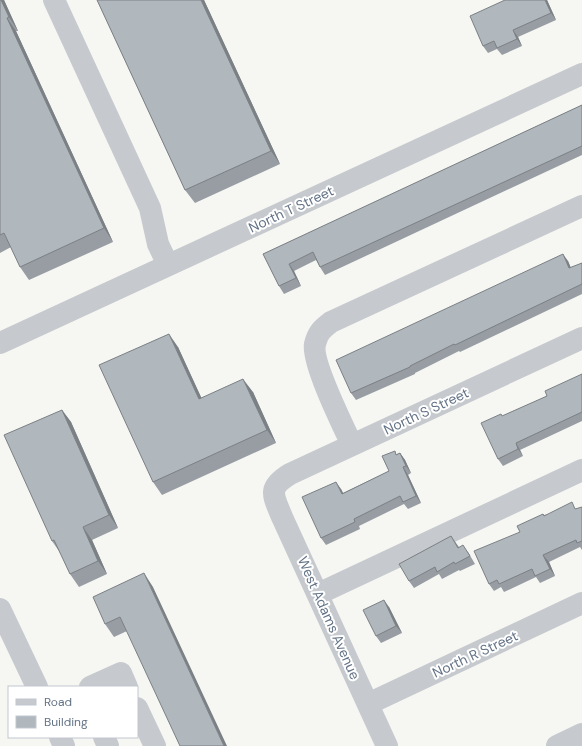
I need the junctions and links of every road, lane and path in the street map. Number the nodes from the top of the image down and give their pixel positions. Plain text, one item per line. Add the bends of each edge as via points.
1 (54, 0) edge
2 (582, 74) edge
3 (582, 206) edge
4 (168, 266) junction
5 (582, 338) edge
6 (0, 343) edge
7 (352, 445) junction
8 (582, 470) edge
9 (274, 489) joint
10 (318, 594) junction
11 (582, 603) edge
12 (0, 609) edge
13 (36, 686) edge
14 (92, 686) edge
15 (126, 686) edge
16 (368, 704) junction
17 (138, 710) edge
18 (582, 734) edge
19 (155, 746) edge
20 (387, 746) edge
21 (556, 746) edge

1 - 4 street via 150,208 158,244
2 - 4 street, North T Street
3 - 7 street via 331,322 319,332 314,345 315,357
4 - 6 street, North T Street
5 - 7 street, North S Street
7 - 9 street, North S Street via 290,474 280,480
8 - 10 street
9 - 10 street, West Adams Avenue via 282,517
10 - 16 street, West Adams Avenue
11 - 16 street, North R Street
12 - 13 street
14 - 15 street via 120,673
16 - 20 street, West Adams Avenue
17 - 19 street
18 - 21 street

